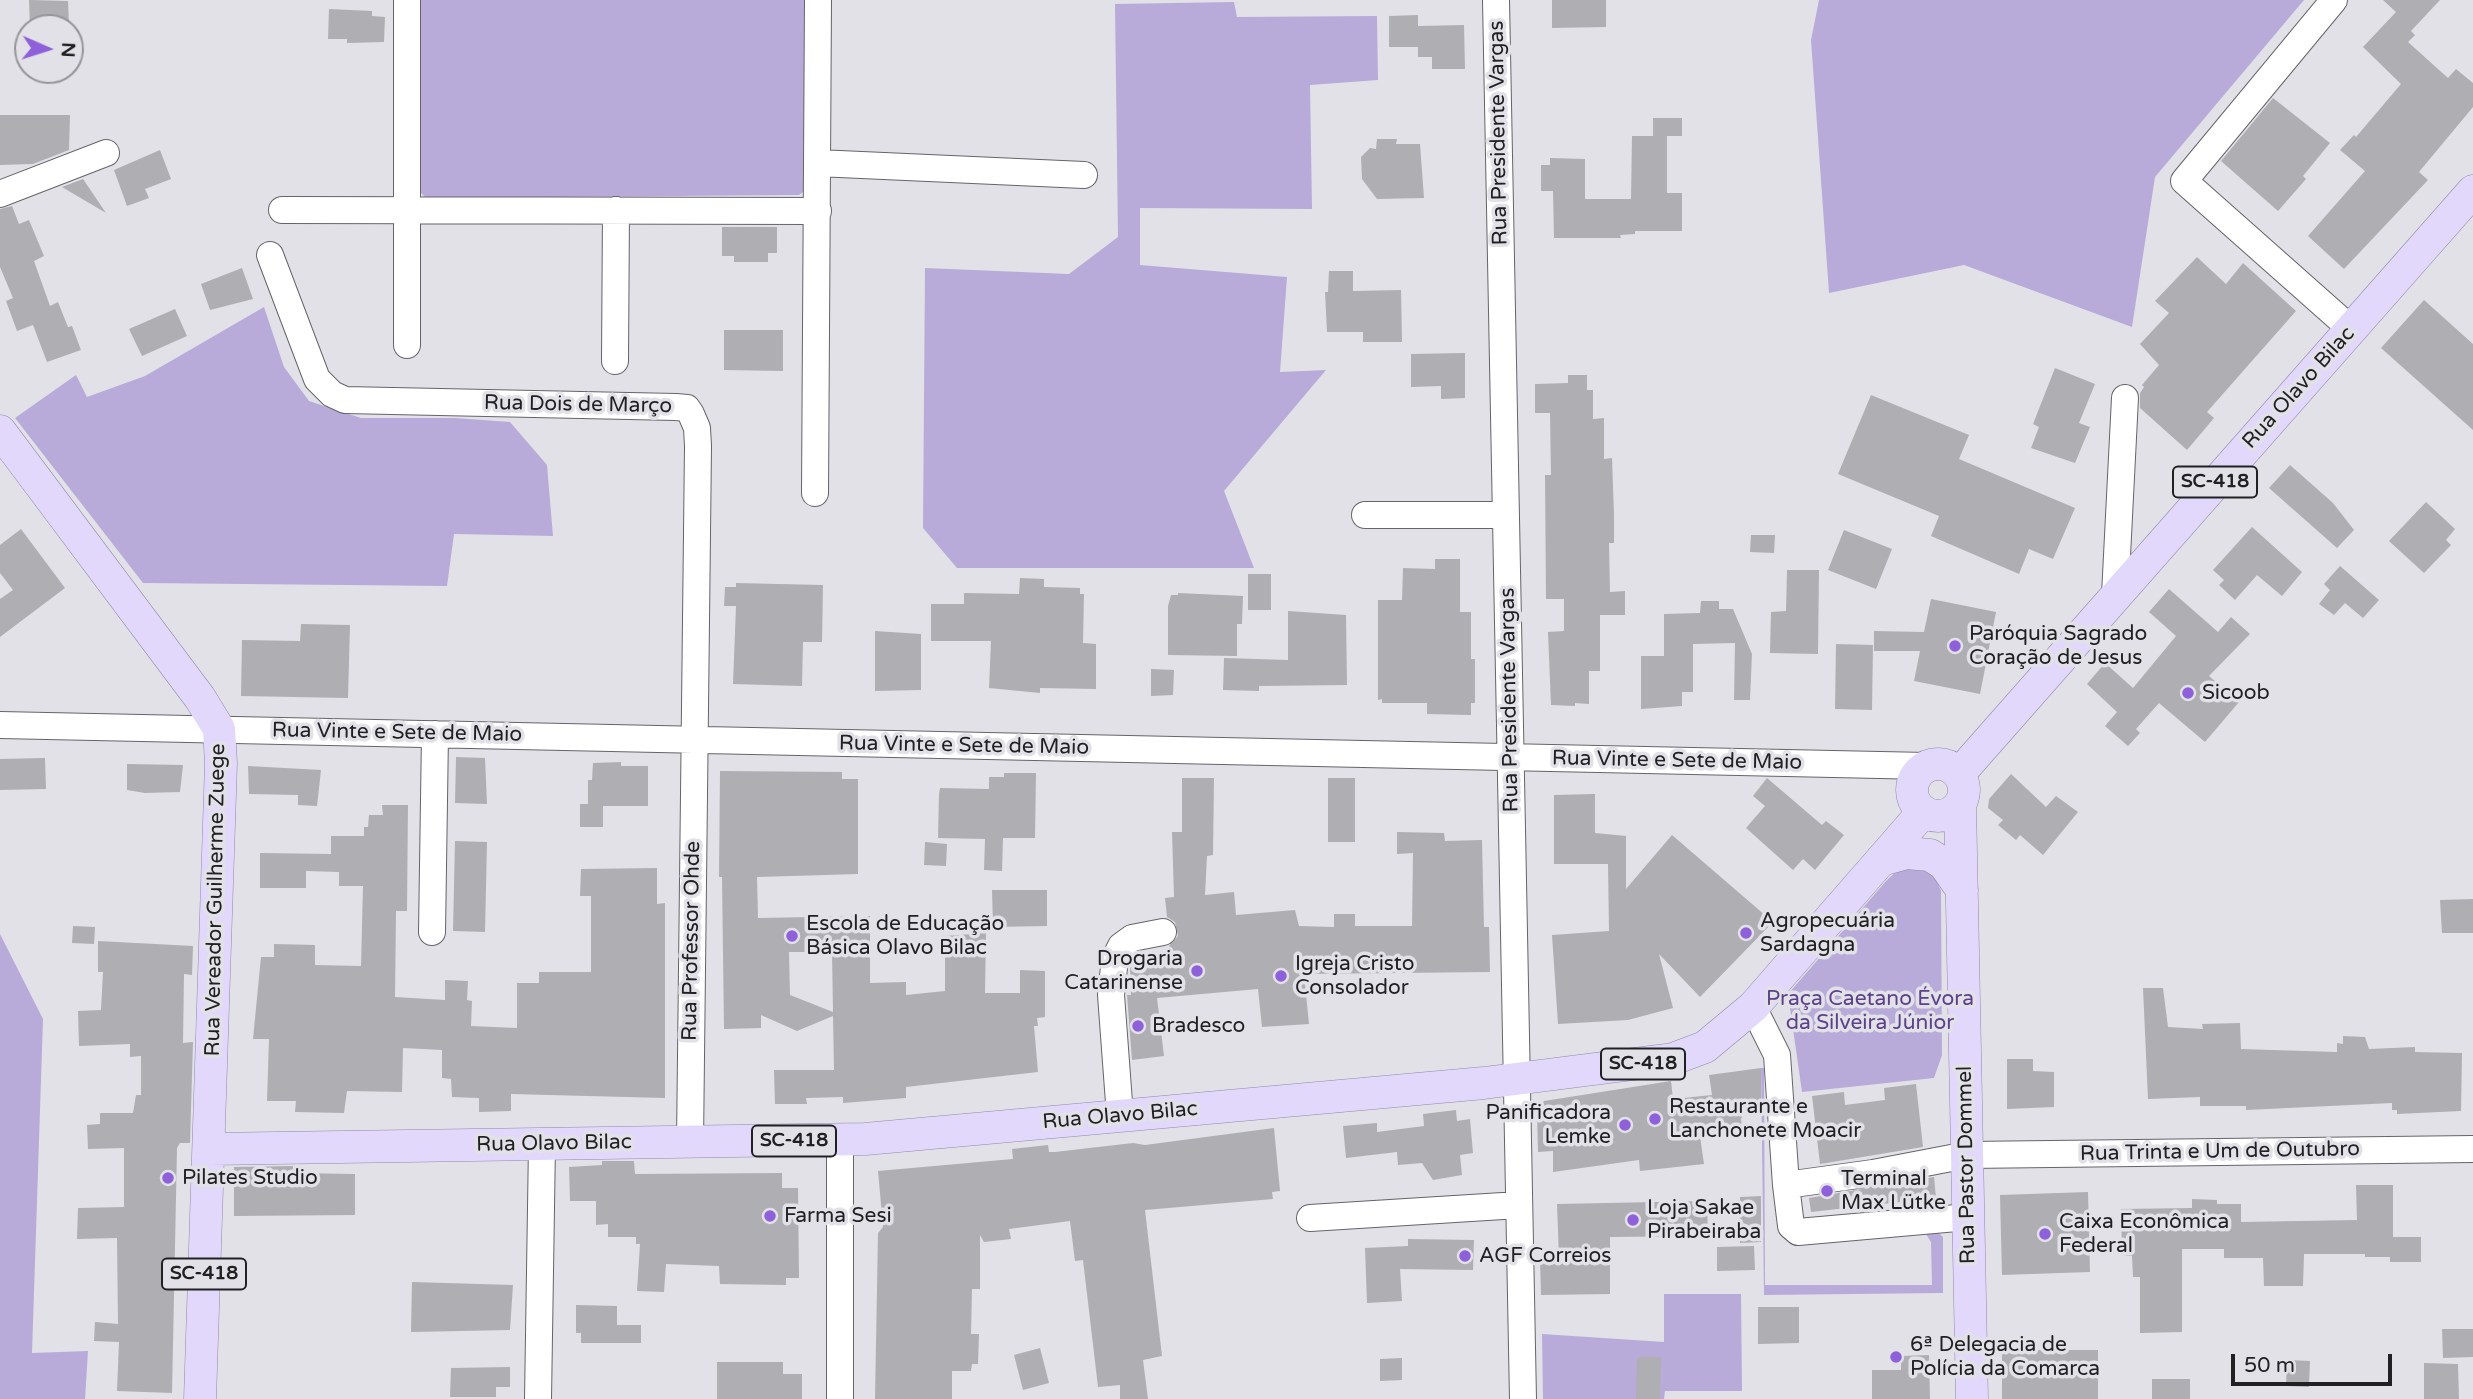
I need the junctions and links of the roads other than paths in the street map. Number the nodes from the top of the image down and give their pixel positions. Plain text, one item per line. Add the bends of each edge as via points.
1 (407, 0) edge
2 (818, 0) edge
3 (1496, 0) edge
4 (2334, 0) edge
5 (106, 153) dead end
6 (817, 163) junction
7 (1084, 175) dead end
8 (2473, 191) edge
9 (0, 194) edge
10 (282, 210) dead end
11 (616, 210) junction
12 (818, 211) junction
13 (407, 212) junction
14 (270, 255) dead end
15 (2351, 329) junction
16 (407, 345) dead end
17 (615, 361) dead end
18 (2124, 398) dead end
19 (0, 431) edge
20 (816, 493) dead end
21 (1365, 515) dead end
22 (1506, 515) junction
23 (2115, 595) junction
24 (0, 725) edge
25 (219, 729) junction
26 (435, 734) junction
27 (694, 740) junction
28 (1511, 757) junction
29 (1927, 766) junction
30 (1960, 789) junction
31 (1923, 812) junction
32 (1881, 860) junction
33 (1962, 890) junction
34 (432, 932) dead end
35 (1163, 932) dead end
36 (1753, 1007) junction
37 (1517, 1080) junction
38 (1120, 1116) junction
39 (840, 1140) junction
40 (690, 1143) junction
41 (542, 1144) junction
42 (210, 1149) junction
43 (2473, 1149) edge
44 (1967, 1155) junction
45 (1786, 1185) junction
46 (1520, 1205) junction
47 (1968, 1217) junction
48 (1310, 1218) dead end
49 (200, 1399) edge
50 (538, 1399) edge
51 (840, 1399) edge
52 (1523, 1399) edge
53 (1972, 1399) edge

1 - 13 street
2 - 6 street
3 - 22 street, Rua Presidente Vargas
4 - 15 street via 2184,181
5 - 9 street
6 - 7 street
6 - 12 street
8 - 15 main road, Rua Olavo Bilac / SC-418
10 - 13 street
11 - 12 street
11 - 13 street
11 - 17 street
12 - 20 street
13 - 16 street
14 - 27 street, Rua Dois de Março via 317,379 345,400 687,408 697,428 698,446
15 - 23 main road, Rua Olavo Bilac / SC-418
18 - 23 street
19 - 25 main road, Rua Vereador Guilherme Zuege
21 - 22 street
22 - 28 street, Rua Presidente Vargas
23 - 30 main road, Rua Olavo Bilac / SC-418
24 - 25 street, Rua Vinte e Sete de Maio
25 - 26 street, Rua Vinte e Sete de Maio
25 - 42 main road, Rua Vereador Guilherme Zuege
26 - 27 street, Rua Vinte e Sete de Maio
26 - 34 street
27 - 28 street, Rua Vinte e Sete de Maio
27 - 40 street, Rua Professor Ohde
28 - 29 street, Rua Vinte e Sete de Maio
28 - 37 street, Rua Presidente Vargas
29 - 30 main road via 1945,764
29 - 31 main road via 1916,777 1912,792
30 - 31 main road via 1948,815
30 - 33 main road, Rua Pastor Dommel
31 - 32 main road, Rua Olavo Bilac / SC-418
32 - 33 main road via 1906,853 1930,855 1944,864
32 - 36 main road, Rua Olavo Bilac / SC-418
33 - 44 main road, Rua Pastor Dommel
35 - 38 street via 1132,938 1115,958 1111,995
36 - 37 main road, Rua Olavo Bilac / SC-418 via 1705,1047 1673,1059
36 - 45 street via 1777,1055
37 - 38 main road, Rua Olavo Bilac / SC-418
37 - 46 street, Rua Presidente Vargas
38 - 39 main road, Rua Olavo Bilac / SC-418
39 - 40 main road, Rua Olavo Bilac / SC-418
39 - 51 street
40 - 41 main road, Rua Olavo Bilac / SC-418
41 - 42 main road, Rua Olavo Bilac / SC-418
41 - 50 street
42 - 49 main road, Rua Vereador Guilherme Zuege / SC-418
43 - 44 street, Rua Trinta e Um de Outubro
44 - 45 street, Rua Trinta e Um de Outubro
44 - 47 main road, Rua Pastor Dommel
45 - 47 street via 1791,1226 1798,1232
46 - 48 street
46 - 52 street, Rua Presidente Vargas
47 - 53 main road, Rua Pastor Dommel

